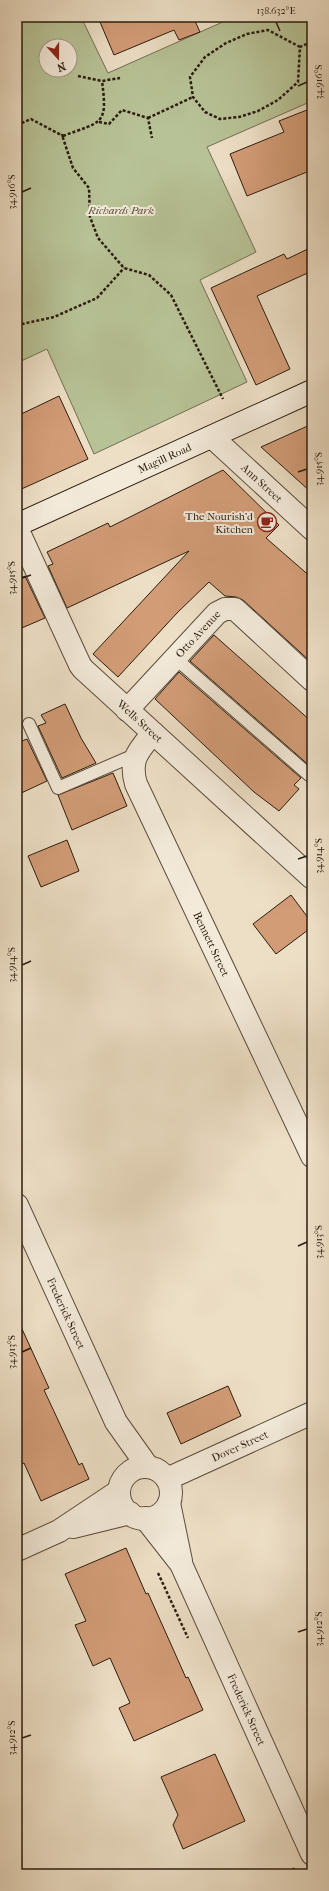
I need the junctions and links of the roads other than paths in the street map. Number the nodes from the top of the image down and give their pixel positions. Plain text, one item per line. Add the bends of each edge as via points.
1 (312, 391) edge
2 (212, 437) junction
3 (17, 526) edge
4 (312, 529) edge
5 (175, 658) junction
6 (312, 680) edge
7 (127, 710) junction
8 (29, 724) dead end
9 (153, 733) junction
10 (137, 754) junction
11 (309, 775) dead end
12 (312, 878) edge
13 (312, 1156) edge
14 (17, 1205) edge
15 (312, 1413) edge
16 (116, 1422) junction
17 (148, 1468) junction
18 (167, 1479) junction
19 (123, 1483) junction
20 (169, 1503) junction
21 (138, 1516) junction
22 (59, 1531) junction
23 (17, 1550) edge
24 (181, 1564) junction
25 (312, 1854) edge

1 - 2 street, Magill Road
2 - 3 street, Magill Road
2 - 4 street, Ann Street
3 - 7 street, Wells Street via 80,665
5 - 6 street, Otto Avenue via 217,613 225,609 235,609
5 - 7 street, Otto Avenue
5 - 11 lane
7 - 9 street, Wells Street
8 - 10 lane via 58,788
9 - 10 street, Bennett Street
9 - 12 street, Wells Street
10 - 13 street, Bennett Street via 133,768 136,784
14 - 16 street, Frederick Street
15 - 18 street, Dover Street
16 - 17 street, Frederick Street
16 - 19 street, Frederick Street
17 - 18 street via 156,1469
17 - 19 street via 136,1468
18 - 20 street via 171,1488
19 - 21 street via 121,1502
19 - 22 street
20 - 21 street via 163,1512 154,1517
20 - 24 street, Frederick Street
21 - 22 street
21 - 24 street, Frederick Street
22 - 23 street
24 - 25 street, Frederick Street

